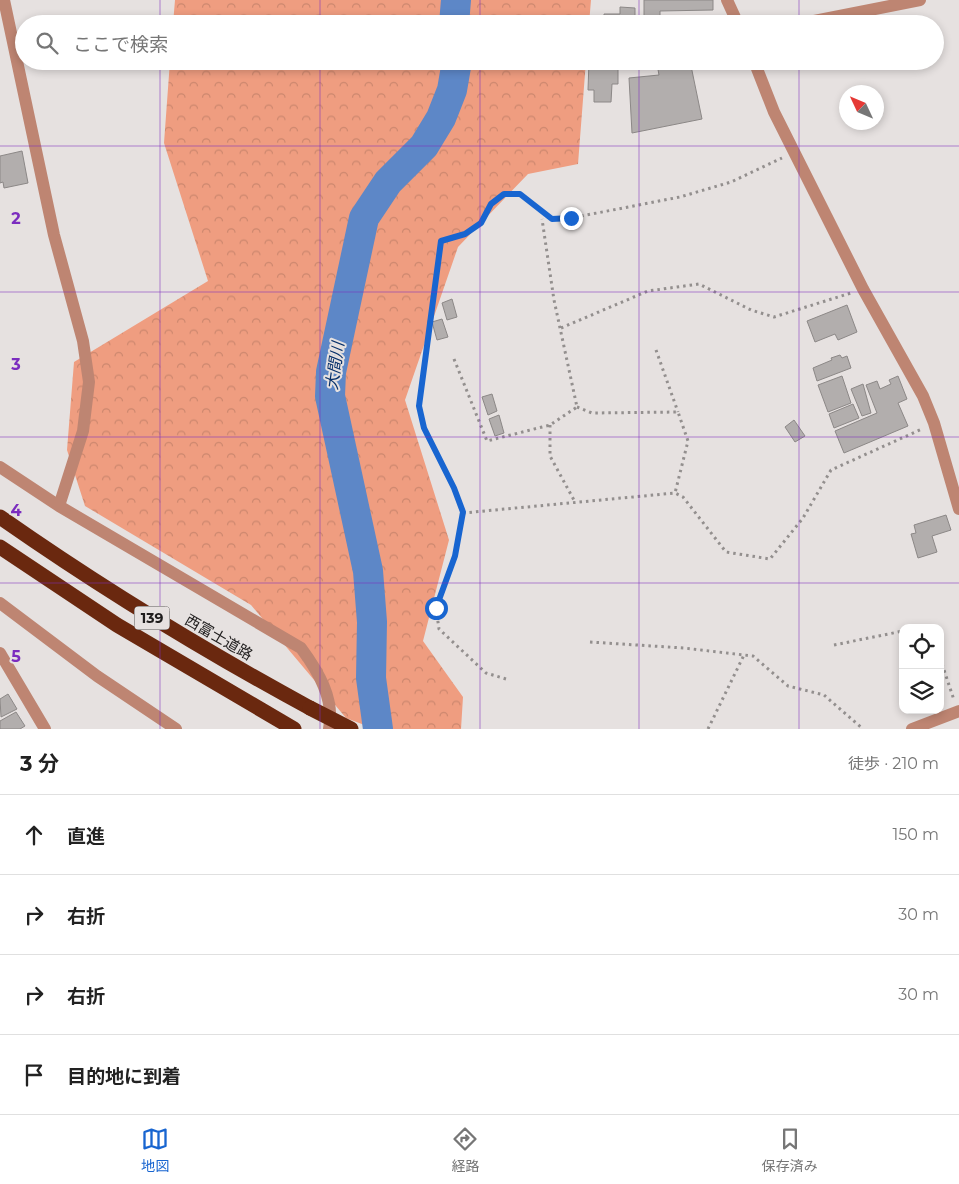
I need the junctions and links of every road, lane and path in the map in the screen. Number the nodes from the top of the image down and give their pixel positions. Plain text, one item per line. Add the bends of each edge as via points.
1 (4, 0) edge
2 (727, 0) edge
3 (920, 0) edge
4 (734, 15) edge
5 (844, 15) edge
6 (15, 52) edge
7 (19, 70) edge
8 (758, 70) edge
9 (794, 152) junction
10 (542, 219) dead end
11 (863, 289) junction
12 (561, 328) junction
13 (656, 350) dead end
14 (454, 359) dead end
15 (577, 407) junction
16 (678, 412) junction
17 (934, 423) junction
18 (550, 425) junction
19 (0, 467) edge
20 (675, 493) junction
21 (575, 502) junction
22 (59, 506) junction
23 (959, 510) edge
24 (463, 512) junction
25 (0, 517) edge
26 (0, 547) edge
27 (0, 603) edge
28 (899, 632) edge
29 (590, 642) dead end
30 (834, 645) dead end
31 (0, 653) edge
32 (744, 655) junction
33 (944, 669) edge
34 (506, 678) dead end
35 (959, 711) edge
36 (45, 729) edge
37 (176, 729) edge
38 (294, 729) edge
39 (329, 729) edge
40 (351, 729) edge
41 (708, 729) edge
42 (863, 729) edge
43 (912, 729) edge

1 - 6 street
2 - 4 street
3 - 5 street
7 - 22 street via 54,235 83,341 89,382 83,431
8 - 9 street
9 - 11 street
9 - 24 path via 731,182 680,197 571,218 552,219 520,194 504,194 491,204 481,223 465,234 441,241 419,406 424,428
10 - 12 path
11 - 12 path via 774,317 751,310 699,284 648,291
11 - 17 street
12 - 15 path
13 - 16 path
14 - 18 path via 487,441
15 - 16 path via 592,413
15 - 18 path
16 - 20 path via 688,441
17 - 20 path via 831,470 803,518 770,559 726,552 683,497
17 - 23 street
18 - 21 path via 550,456
19 - 22 street
20 - 21 path
21 - 24 path
22 - 39 street via 301,648 325,688 331,720
24 - 34 path via 455,556 436,608 438,628 486,673
25 - 40 highway, 西富士道路 / 139, bridge via 132,606 231,665
26 - 38 highway, 139 via 117,625
27 - 37 street via 97,676
28 - 30 path
29 - 32 path
31 - 36 street
32 - 41 path
32 - 42 path via 753,656 788,686 824,695
33 - 35 path
35 - 43 street

